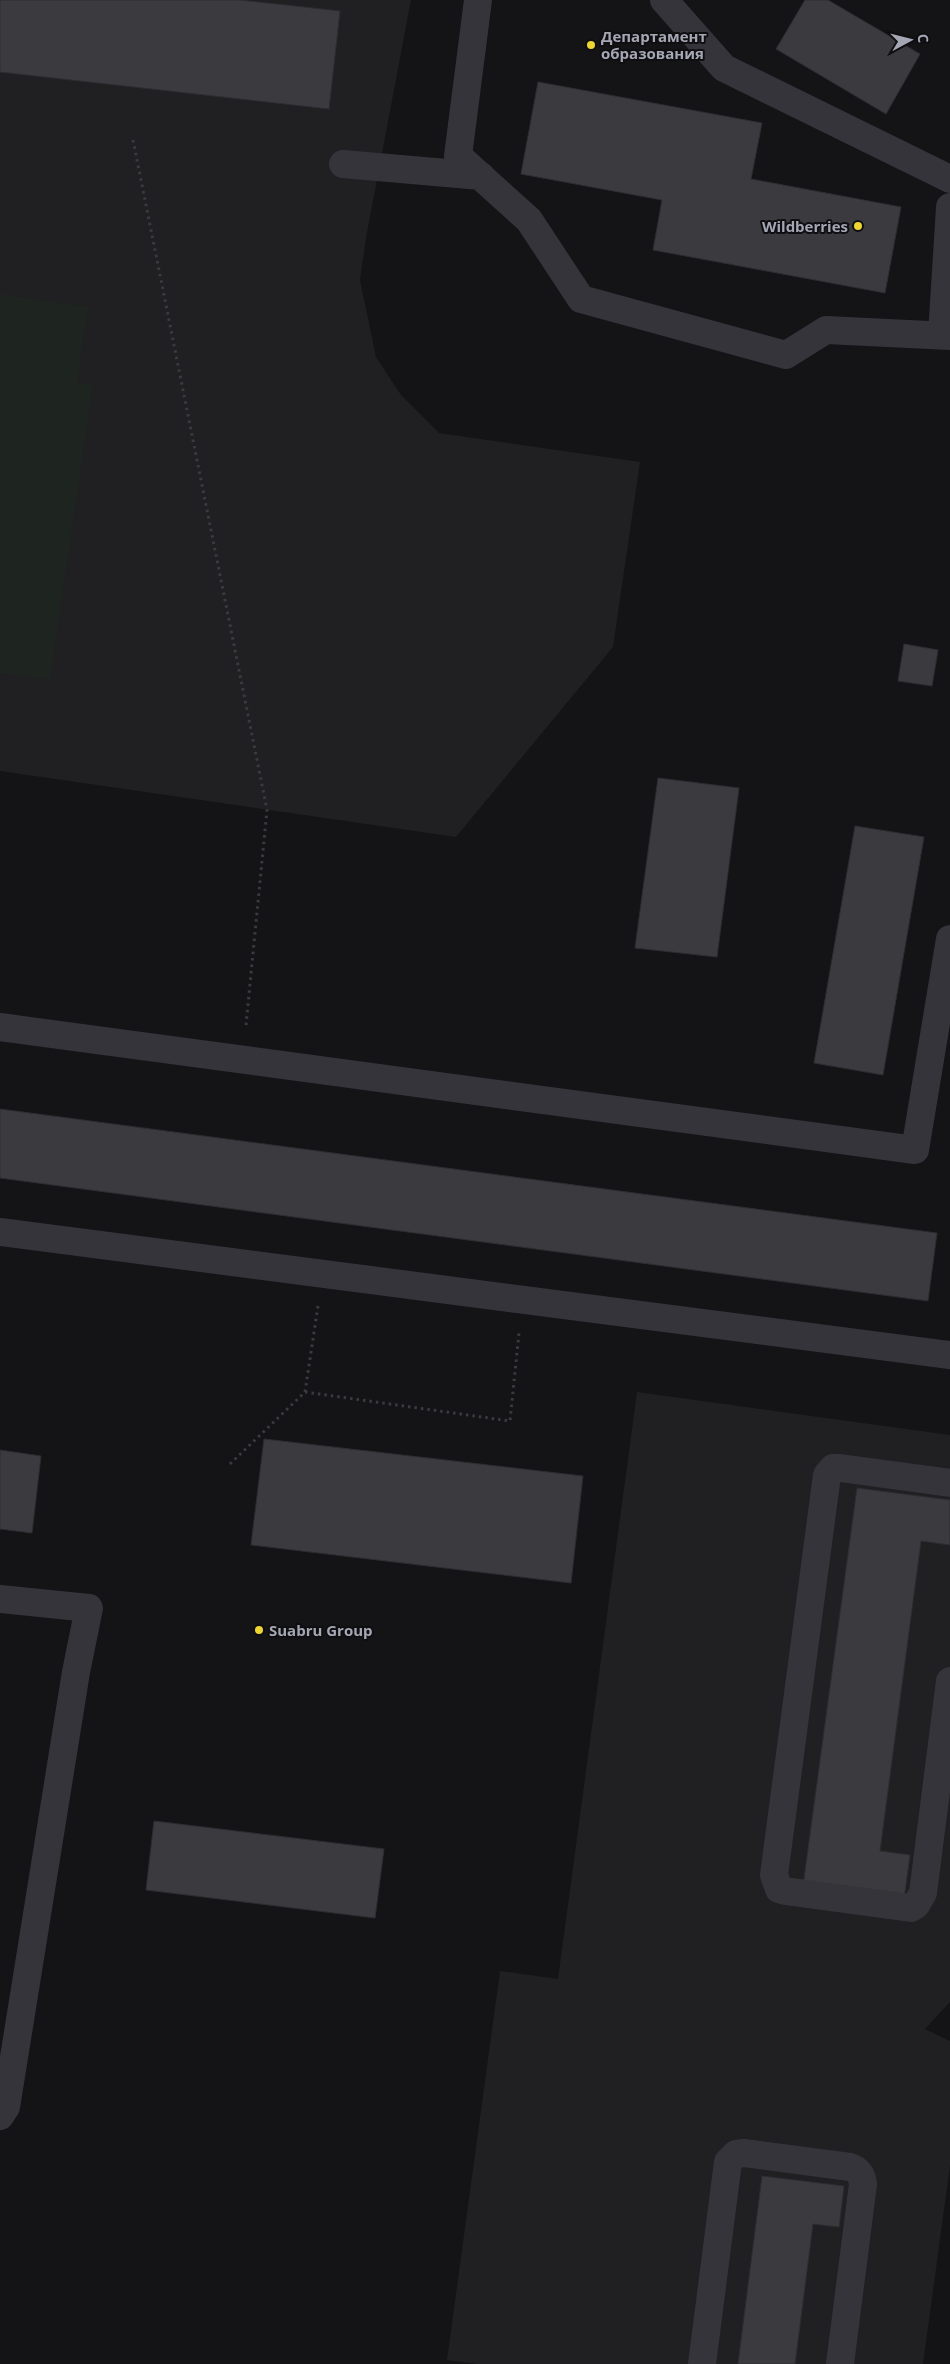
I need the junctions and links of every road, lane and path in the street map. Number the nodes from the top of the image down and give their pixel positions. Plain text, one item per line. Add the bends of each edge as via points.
1 (478, 0) edge
2 (664, 0) edge
3 (133, 140) dead end
4 (343, 164) dead end
5 (480, 176) junction
6 (950, 179) edge
7 (950, 207) edge
8 (946, 335) edge
9 (950, 939) edge
10 (0, 1027) edge
11 (242, 1059) junction
12 (0, 1232) edge
13 (317, 1308) dead end
14 (518, 1334) dead end
15 (950, 1355) edge
16 (305, 1392) junction
17 (230, 1464) dead end
18 (950, 1483) edge
19 (0, 1599) edge
20 (950, 1680) edge
21 (0, 2116) edge
22 (702, 2364) edge
23 (840, 2364) edge

1 - 5 lane via 458,156
2 - 6 lane via 724,68
3 - 11 path via 267,810
4 - 5 lane
5 - 8 lane via 528,220 581,299 786,355 826,330
7 - 8 lane
9 - 11 lane via 915,1150
10 - 11 lane
12 - 15 lane
13 - 16 path
14 - 16 path via 510,1421
16 - 17 path
18 - 20 lane via 840,1468 833,1468 827,1475 774,1875 779,1889 911,1908 916,1905 923,1893
19 - 21 lane via 89,1608 6,2107
22 - 23 lane via 728,2162 736,2154 744,2153 850,2167 862,2176

